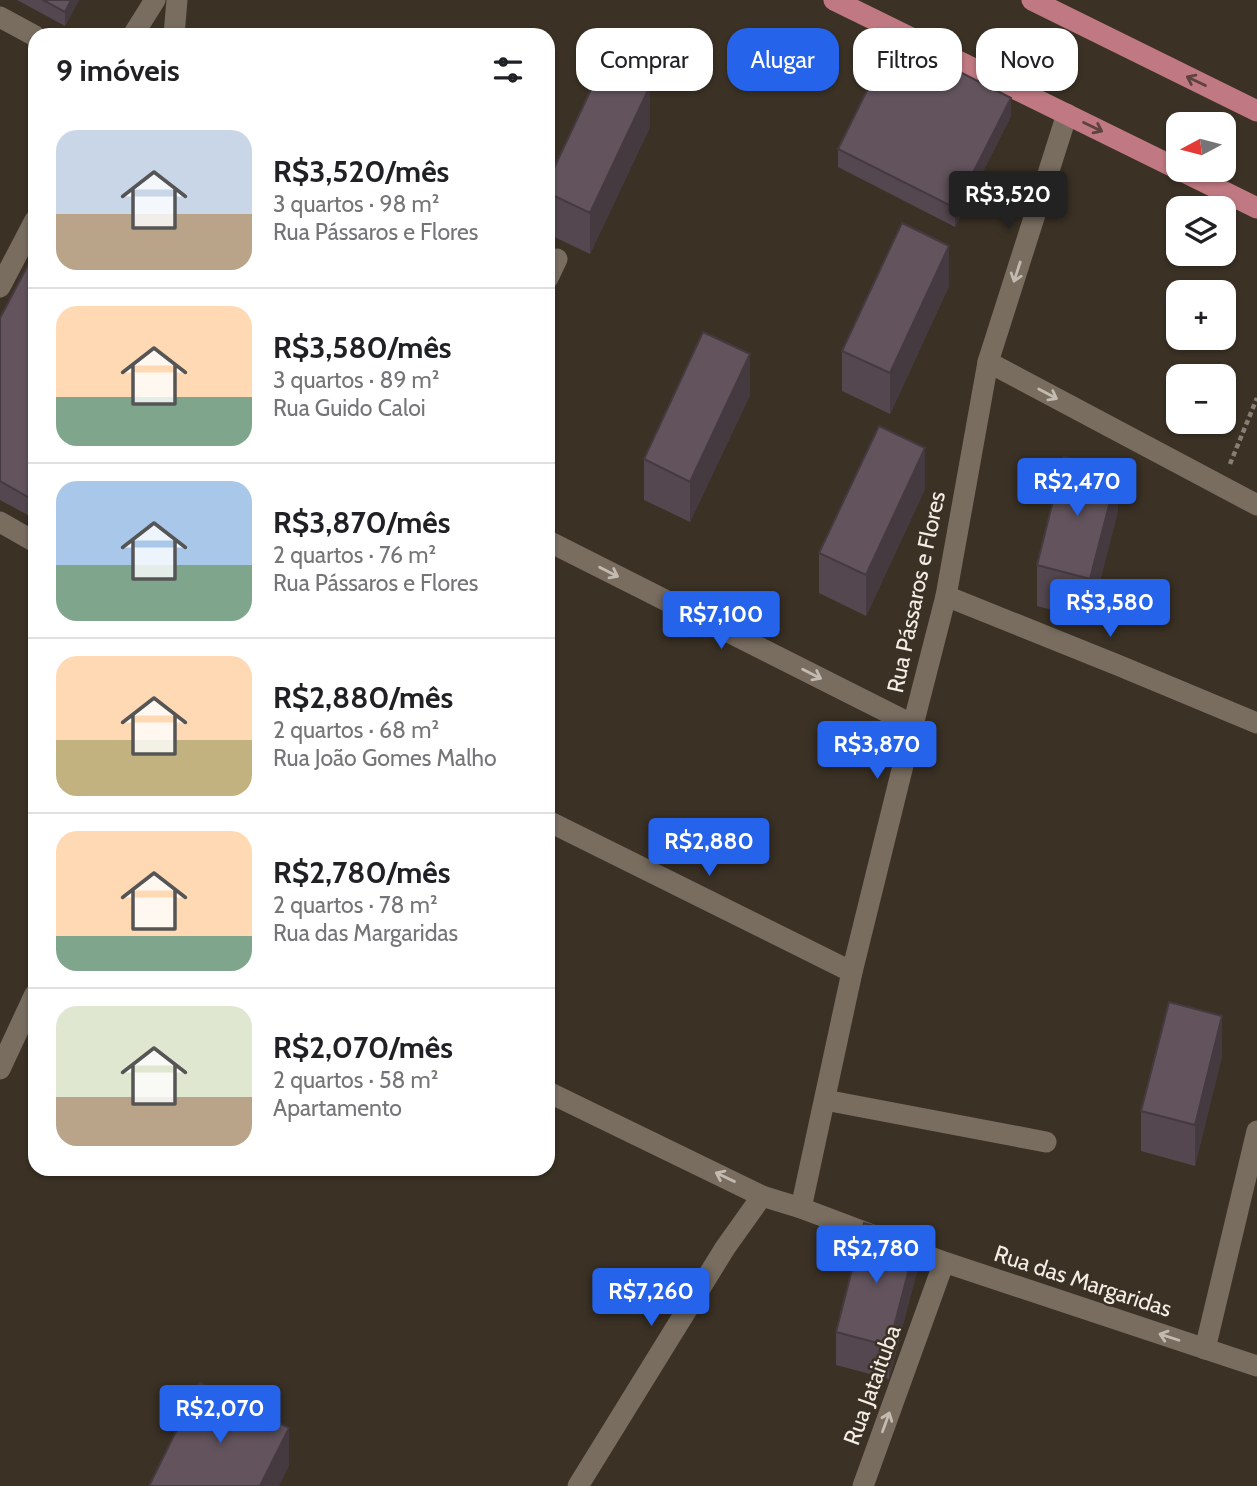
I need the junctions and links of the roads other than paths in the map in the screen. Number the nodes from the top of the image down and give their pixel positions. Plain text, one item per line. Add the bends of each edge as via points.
1 (155, 0) edge
2 (177, 0) edge
3 (834, 0) edge
4 (1032, 0) edge
5 (0, 17) edge
6 (137, 28) edge
7 (175, 28) edge
8 (28, 32) edge
9 (1257, 111) edge
10 (1067, 114) junction
11 (1166, 163) edge
12 (1205, 182) edge
13 (1257, 208) edge
14 (28, 233) edge
15 (0, 287) edge
16 (988, 362) junction
17 (1257, 505) edge
18 (0, 522) edge
19 (28, 538) edge
20 (555, 545) edge
21 (946, 596) junction
22 (1257, 723) edge
23 (913, 724) junction
24 (555, 824) edge
25 (852, 972) junction
26 (28, 1009) edge
27 (0, 1069) edge
28 (555, 1094) edge
29 (825, 1100) junction
30 (1257, 1131) edge
31 (1046, 1142) dead end
32 (762, 1196) junction
33 (801, 1208) junction
34 (944, 1262) junction
35 (1205, 1349) junction
36 (1257, 1366) edge
37 (578, 1486) edge
38 (863, 1486) edge

1 - 6 street
2 - 7 street
3 - 10 main road
9 -> 4 main road
5 - 8 street
10 -> 11 main road
10 -> 16 street, Rua Pássaros e Flores
12 - 13 main road
14 - 15 street
16 -> 17 street
16 - 21 street, Rua Pássaros e Flores
18 - 19 street
20 -> 23 street
21 - 22 street
21 - 23 street, Rua Pássaros e Flores
23 - 25 street, Rua Pássaros e Flores
24 - 25 street
25 - 29 street, Rua Pássaros e Flores
26 - 27 street
32 -> 28 street, Rua das Margaridas
29 - 31 street
29 - 33 street, Rua Pássaros e Flores
30 - 35 street
32 - 33 street, Rua das Margaridas
32 - 37 street
33 - 34 street, Rua das Margaridas
35 -> 34 street, Rua das Margaridas
38 -> 34 street, Rua Jataituba
35 - 36 street, Rua das Margaridas

